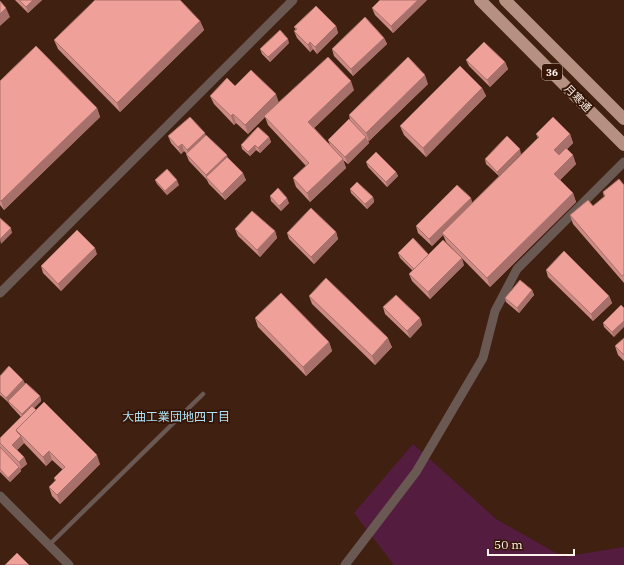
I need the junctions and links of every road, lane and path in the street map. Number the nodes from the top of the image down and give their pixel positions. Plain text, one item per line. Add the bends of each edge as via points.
1 (293, 0) edge
2 (480, 0) edge
3 (505, 0) edge
4 (624, 119) edge
5 (624, 145) edge
6 (624, 162) edge
7 (0, 293) edge
8 (204, 394) dead end
9 (0, 496) edge
10 (49, 545) junction
11 (69, 565) edge
12 (344, 565) edge

1 - 7 street
2 - 5 highway, 月寒通 / 36
3 - 4 highway, 月寒通 / 36
6 - 12 street via 518,269 495,311 483,358 416,472
8 - 10 lane
9 - 10 street
10 - 11 street

